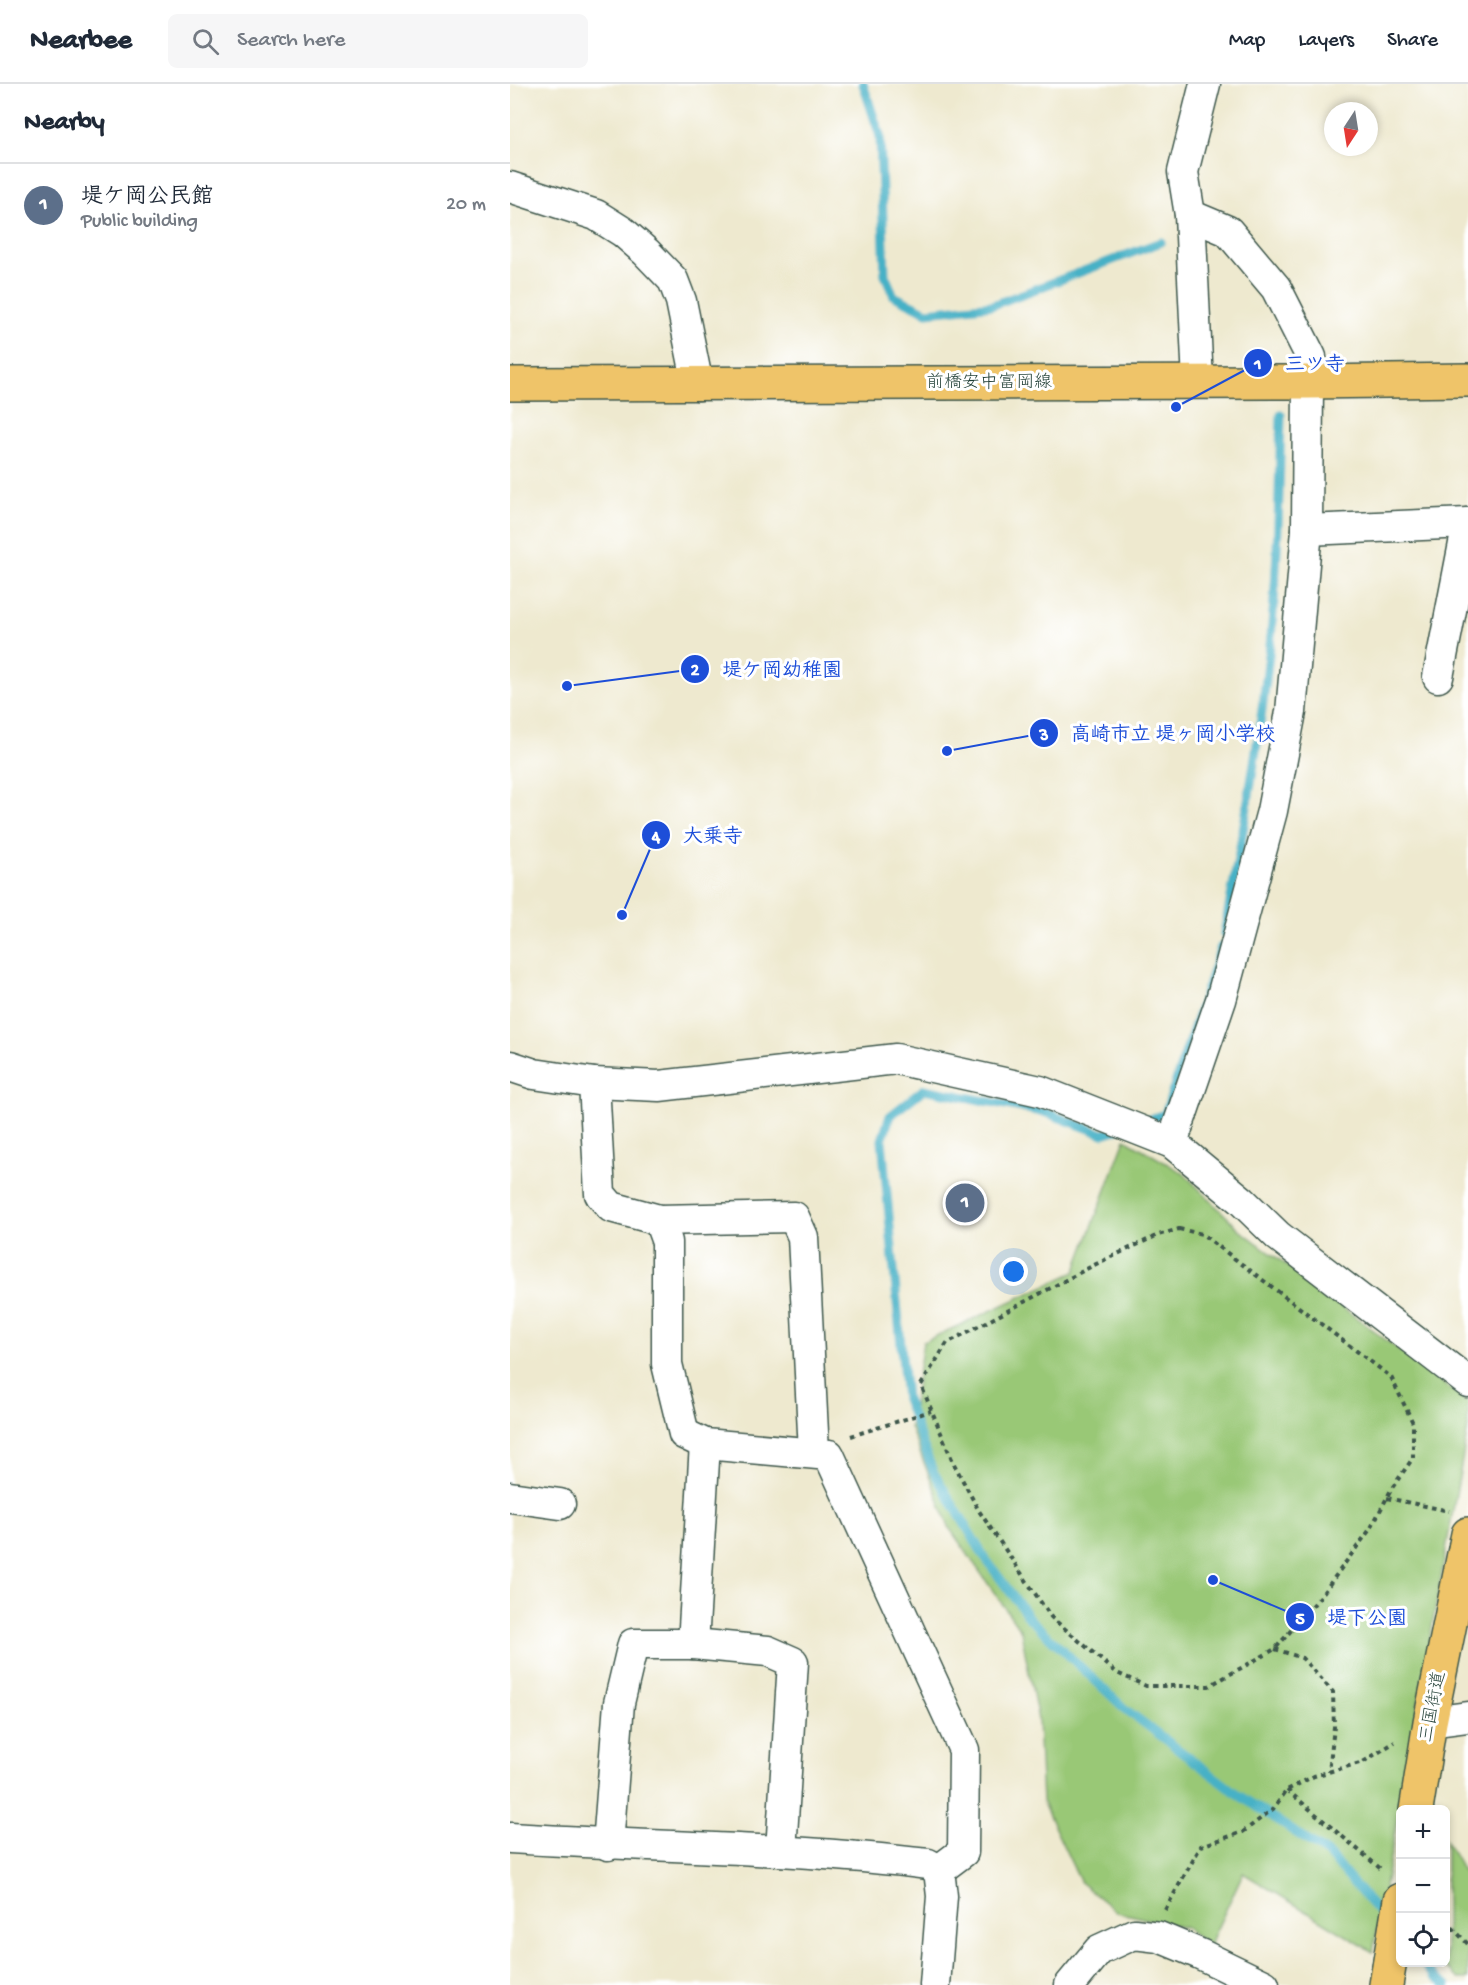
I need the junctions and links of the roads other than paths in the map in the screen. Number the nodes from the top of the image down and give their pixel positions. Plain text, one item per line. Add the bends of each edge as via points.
1 (1205, 84) edge
2 (510, 188) edge
3 (1190, 215) junction
4 (1468, 380) edge
5 (1198, 382) junction
6 (1308, 382) junction
7 (510, 384) edge
8 (698, 385) junction
9 (1468, 523) edge
10 (1307, 530) junction
11 (1438, 677) dead end
12 (510, 1066) edge
13 (594, 1083) junction
14 (1172, 1143) junction
15 (659, 1220) junction
16 (1468, 1382) edge
17 (705, 1444) junction
18 (822, 1453) junction
19 (510, 1497) edge
20 (560, 1504) dead end
21 (1461, 1523) edge
22 (693, 1644) junction
23 (1468, 1717) edge
24 (1417, 1729) junction
25 (1416, 1805) edge
26 (510, 1838) edge
27 (608, 1845) junction
28 (782, 1851) junction
29 (939, 1870) junction
30 (1399, 1913) edge
31 (935, 1985) edge
32 (1070, 1985) edge
33 (1264, 1985) edge
34 (1386, 1985) edge

1 - 3 street via 1183,172
2 - 8 street via 596,215 624,232 673,280
3 - 5 street
3 - 6 street via 1228,231 1276,288 1311,357
4 - 6 main road, 前橋安中富岡線
5 - 6 main road, 前橋安中富岡線
5 - 8 main road, 前橋安中富岡線
6 - 10 street
7 - 8 main road, 前橋安中富岡線
9 - 10 street
9 - 11 street
10 - 14 street via 1291,712 1272,811 1221,1000
12 - 13 street via 534,1074
13 - 14 street via 659,1086 896,1059 1040,1091
13 - 15 street via 600,1194 611,1207
14 - 16 street via 1278,1236
15 - 17 street via 667,1242 667,1364 684,1434
15 - 18 street via 794,1217 803,1237
17 - 18 street
17 - 22 street
18 - 29 street via 964,1750 963,1852
19 - 20 street
21 - 24 main road, 三国街道
22 - 27 street via 633,1644 619,1702
22 - 28 street via 768,1651 793,1662
23 - 24 street
24 - 25 main road, 三国街道
26 - 27 street
27 - 28 street
28 - 29 street via 928,1864
29 - 31 street via 942,1896
30 - 34 main road
32 - 33 street via 1099,1950 1134,1934 1159,1937

